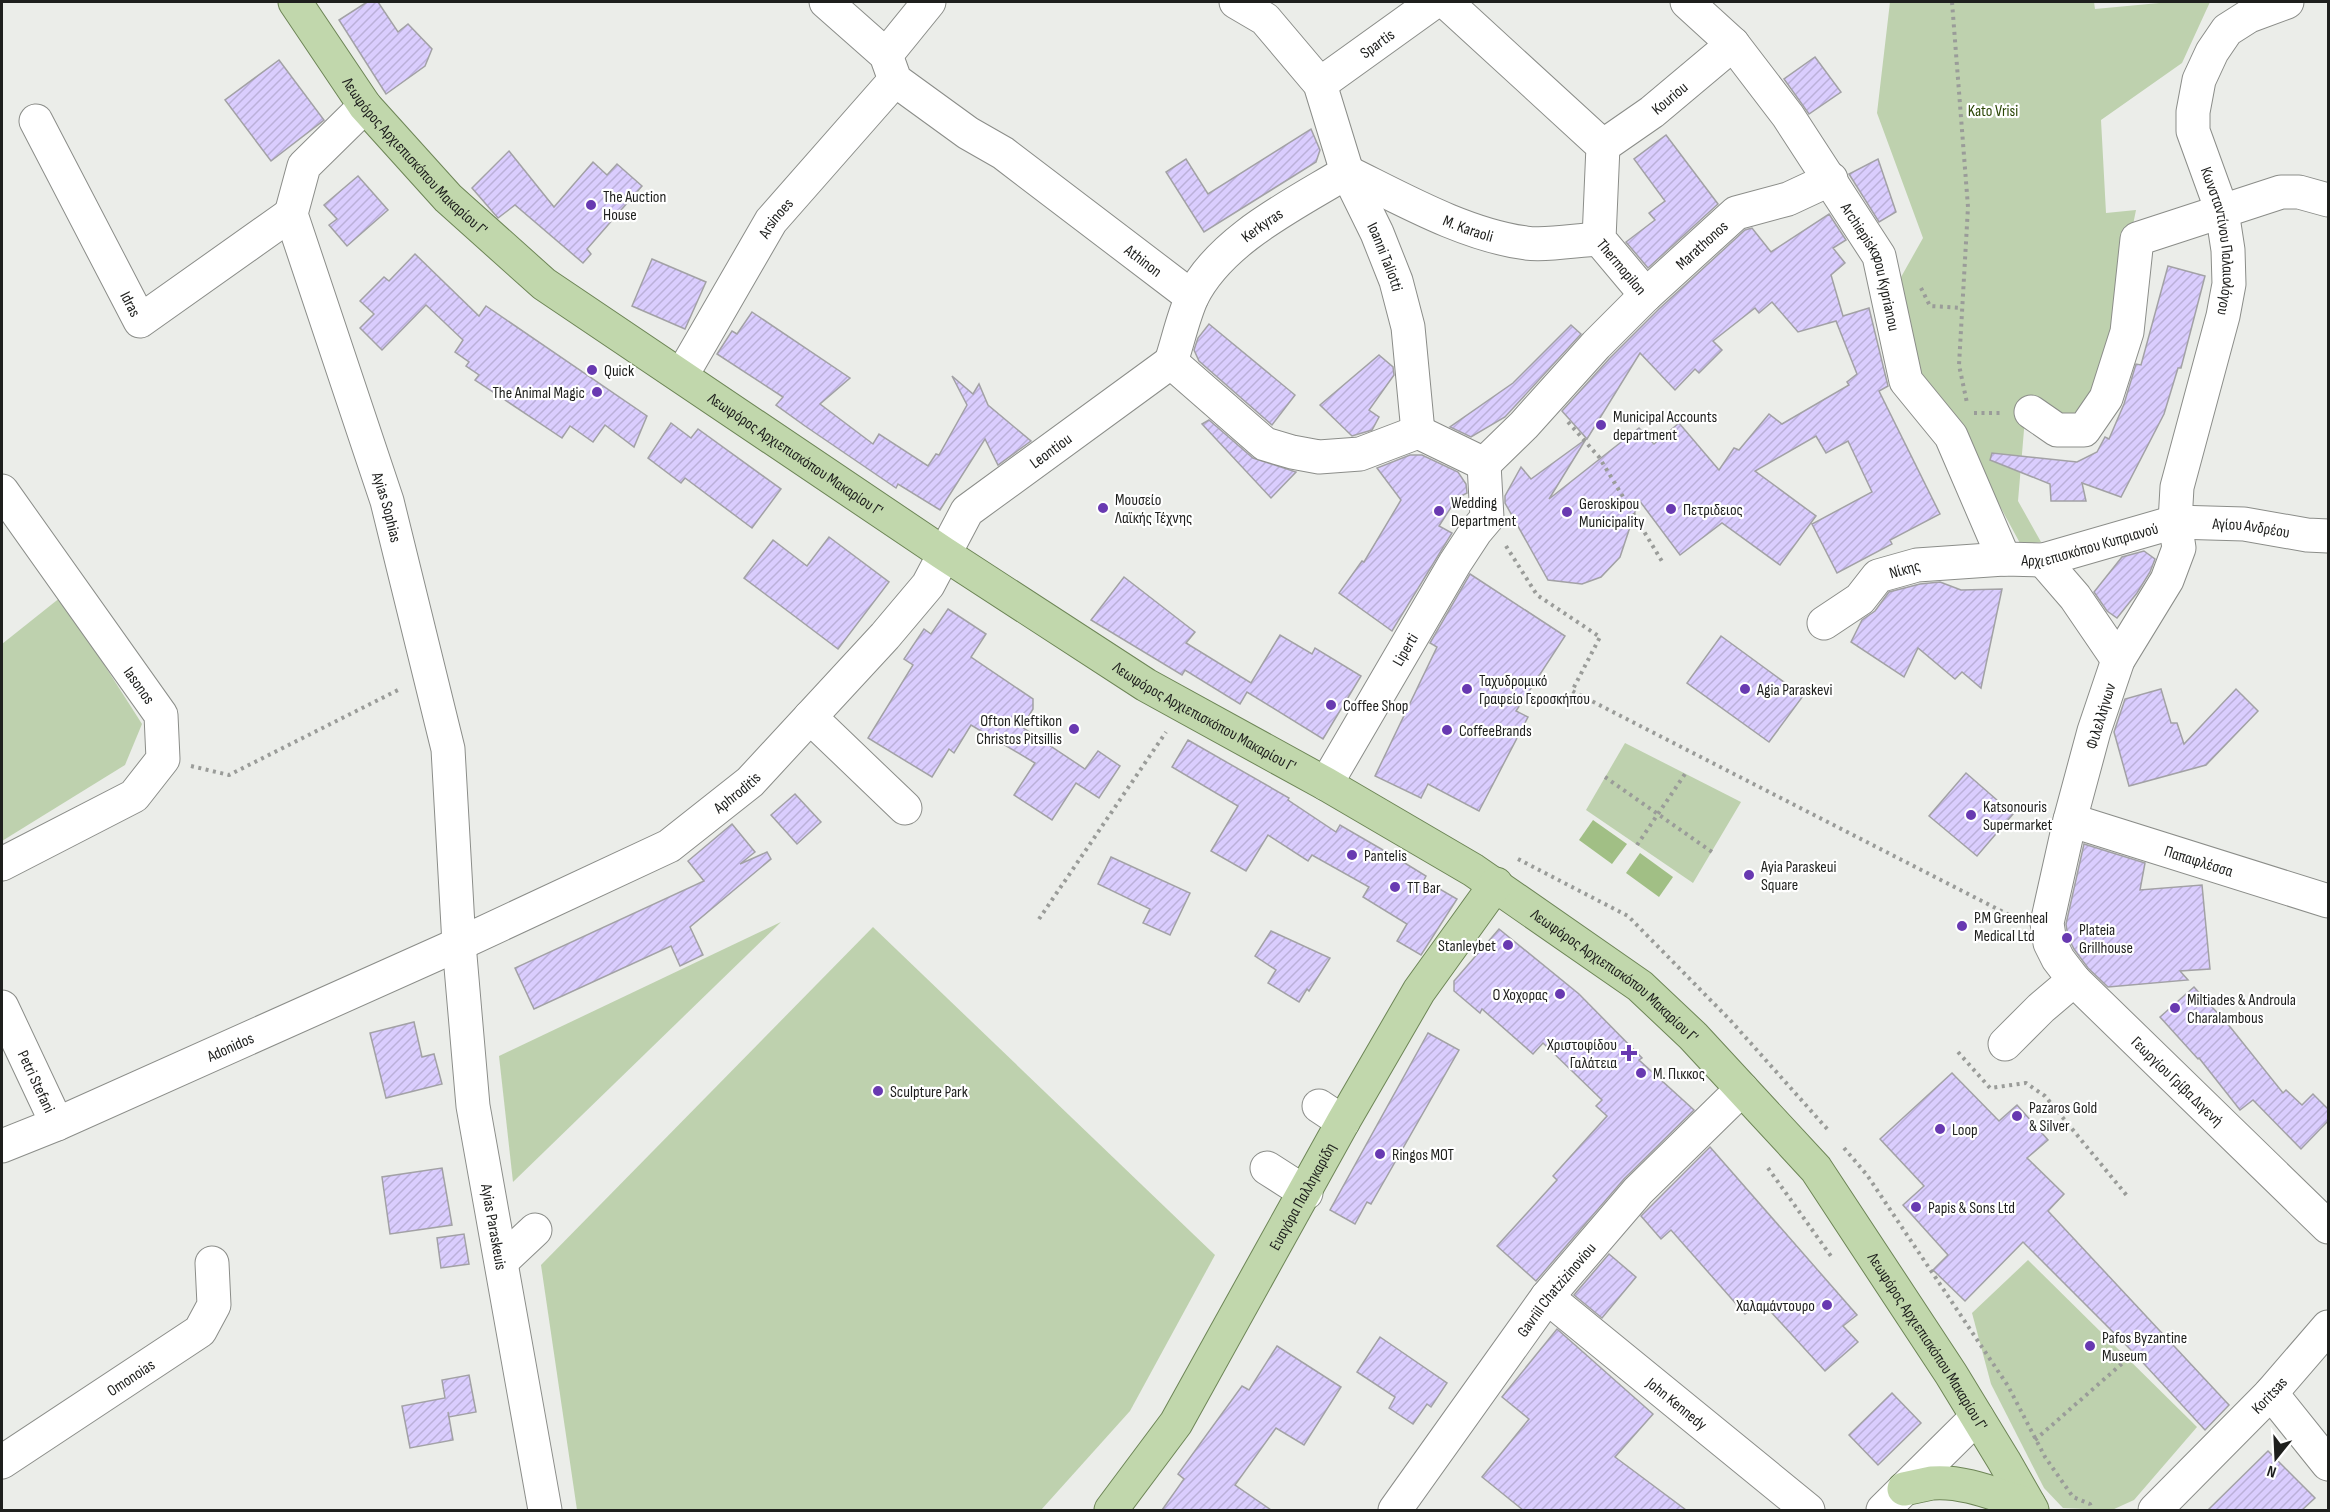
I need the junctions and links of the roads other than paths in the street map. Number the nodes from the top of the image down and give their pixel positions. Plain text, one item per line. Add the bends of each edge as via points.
1 (295, 2) edge
2 (826, 2) edge
3 (929, 2) edge
4 (1236, 2) edge
5 (1434, 2) edge
6 (1446, 2) edge
7 (1688, 2) edge
8 (2287, 2) edge
9 (1733, 44) junction
10 (890, 67) junction
11 (1320, 84) junction
12 (365, 106) junction
13 (36, 121) dead end
14 (1603, 146) junction
15 (1347, 172) junction
16 (1831, 179) junction
17 (2328, 201) edge
18 (2222, 211) junction
19 (291, 214) junction
20 (1599, 239) junction
21 (1646, 295) junction
22 (1192, 297) junction
23 (1171, 362) junction
24 (682, 375) junction
25 (2031, 412) dead end
26 (1418, 432) junction
27 (1484, 464) junction
28 (2, 491) edge
29 (2175, 522) junction
30 (2328, 536) edge
31 (944, 553) junction
32 (2004, 559) junction
33 (2043, 560) junction
34 (1824, 623) dead end
35 (2118, 660) junction
36 (810, 717) junction
37 (1326, 784) junction
38 (906, 807) dead end
39 (2070, 820) junction
40 (2, 864) edge
41 (1496, 884) junction
42 (2328, 901) edge
43 (2048, 929) joint
44 (459, 944) junction
45 (2074, 980) junction
46 (2, 1007) edge
47 (2005, 1044) dead end
48 (1742, 1089) junction
49 (57, 1124) junction
50 (2, 1146) edge
51 (1268, 1168) dead end
52 (1306, 1193) junction
53 (2328, 1227) edge
54 (535, 1230) dead end
55 (502, 1261) junction
56 (212, 1263) dead end
57 (1547, 1297) junction
58 (2328, 1327) edge
59 (2271, 1394) junction
60 (1977, 1417) junction
61 (2, 1462) edge
62 (2328, 1464) edge
63 (1894, 1500) edge
64 (2030, 1508) edge
65 (1116, 1509) edge
66 (545, 1510) edge
67 (1395, 1510) edge
68 (1808, 1510) edge
69 (2155, 1510) edge

1 - 12 main road, Λεωφόρος Αρχιεπισκόπου Μακαρίου Γ'
2 - 10 street, Athinon
3 - 10 street, Arsinoes
4 - 11 street, Ioanni Taliotti via 1265,19
5 - 11 street, Spartis
6 - 14 street
7 - 9 street, Archiepiskopou Kyprianou
8 - 18 street, Κωνσταντίνου Παλαιολόγου via 2249,16 2227,30 2199,80 2193,130
9 - 14 street, Kouriou via 1652,112
9 - 16 street, Archiepiskopou Kyprianou
10 - 22 street, Athinon via 968,133 1003,153
10 - 24 street, Arsinoes via 771,221
11 - 15 street, Ioanni Taliotti
12 - 19 street via 304,166
12 - 24 main road, Λεωφόρος Αρχιεπισκόπου Μακαρίου Γ' via 448,198 544,284
13 - 19 street, Idras via 140,321
14 - 20 street, Thermopilon
15 - 20 street, M. Karaoli via 1453,221 1503,239 1528,244
15 - 22 street, Kerkyras via 1265,222 1237,244 1212,267
15 - 26 street, Ioanni Taliotti via 1396,281 1408,327
16 - 21 street, Marathonos via 1788,199 1736,213
16 - 32 street, Archiepiskopou Kyprianou via 1879,256 1906,381 1951,436
17 - 18 street via 2299,192 2281,192
18 - 25 street via 2136,239 2127,332 2106,398 2084,430 2057,430
18 - 29 street, Κωνσταντίνου Παλαιολόγου via 2229,284 2177,487
19 - 44 street, Ayias Sophias via 387,501 448,748
20 - 21 street, Thermopilon
21 - 27 street, Thermopilon
22 - 23 street
23 - 26 street via 1265,444 1292,452 1319,456 1360,454
23 - 31 street, Leontiou via 967,511
24 - 31 main road, Λεωφόρος Αρχιεπισκόπου Μακαρίου Γ'
26 - 27 street
27 - 37 street, Liperti via 1487,518 1455,562
28 - 40 street, Iasonos via 161,715 163,759 134,796
29 - 30 street, Αγίου Ανδρέου via 2244,524
29 - 33 street, Αρχιεπισκόπου Κυπριανού
29 - 35 street, Φιλελλήνων via 2179,548 2172,568
31 - 36 street, Aphroditis via 928,585
31 - 37 main road, Λεωφόρος Αρχιεπισκόπου Μακαρίου Γ' via 1146,685
32 - 33 street, Αρχιεπισκόπου Κυπριανού
32 - 34 street, Νίκης via 1917,565 1878,576 1860,599
33 - 35 street via 2075,597
35 - 39 street, Φιλελλήνων
36 - 38 street
36 - 44 street, Aphroditis via 750,782 669,846
37 - 41 main road, Λεωφόρος Αρχιεπισκόπου Μακαρίου Γ'
39 - 42 street, Παπαφλέσσα
39 - 43 street, Φιλελλήνων
41 - 48 main road, Λεωφόρος Αρχιεπισκόπου Μακαρίου Γ' via 1640,986
41 - 52 main road, Ευαγόρα Παλληκαρίδη via 1331,1114
43 - 45 street, Γεωργίου Γρίβα Διγενή via 2058,959
44 - 49 street, Adonidos
44 - 55 street, Ayias Paraskeuis via 473,1106
45 - 47 street
45 - 53 street, Γεωργίου Γρίβα Διγενή
46 - 49 street, Petri Stefani
48 - 57 street, Gavriil Chatzizinoviou via 1638,1191
48 - 60 main road, Λεωφόρος Αρχιεπισκόπου Μακαρίου Γ' via 1816,1169
49 - 50 street, Adonidos
51 - 52 street
52 - 65 main road, Ευαγόρα Παλληκαρίδη via 1176,1423
54 - 55 street
55 - 66 street, Ayias Paraskeuis
56 - 61 street, Omonoias via 214,1305 200,1332
57 - 67 street, Gavriil Chatzizinoviou
57 - 68 street, John Kennedy
58 - 59 street, Koritsas
59 - 62 street
59 - 69 street, Koritsas
60 - 63 street
60 - 64 main road, Λεωφόρος Αρχιεπισκόπου Μακαρίου Γ'
63 - 64 main road via 1934,1483 1953,1484

